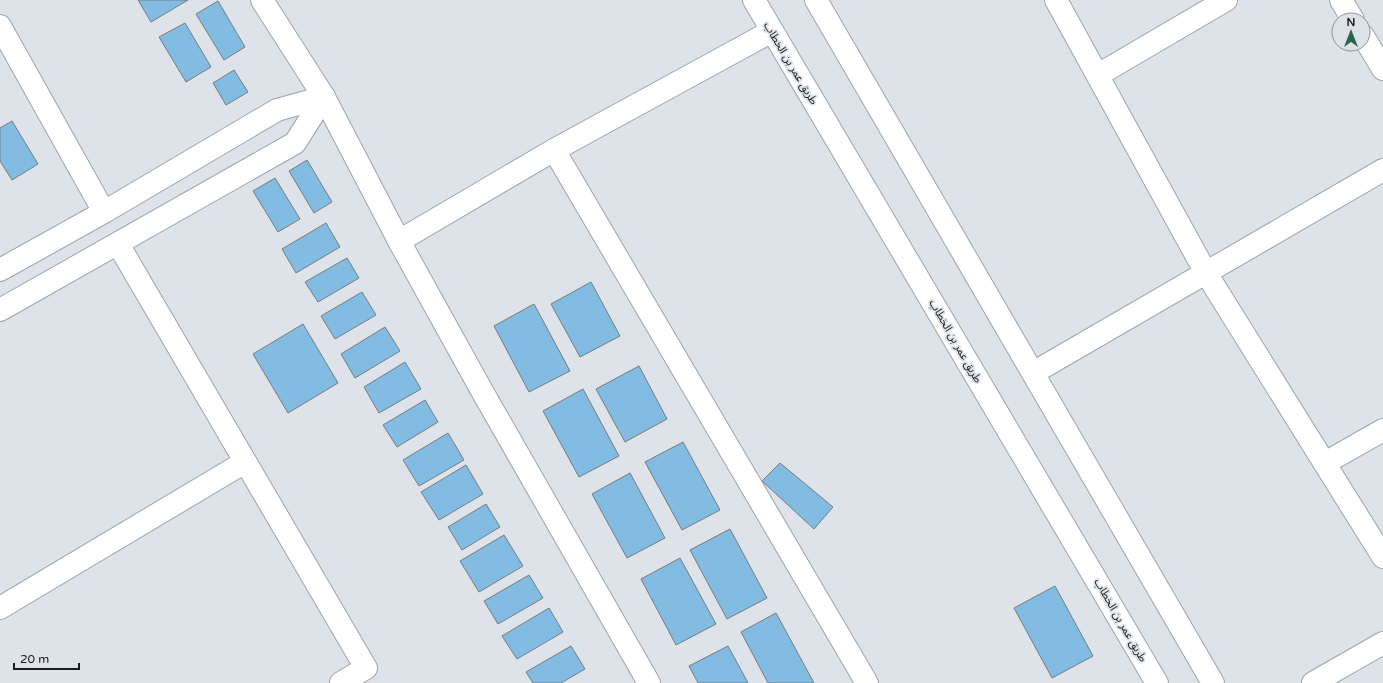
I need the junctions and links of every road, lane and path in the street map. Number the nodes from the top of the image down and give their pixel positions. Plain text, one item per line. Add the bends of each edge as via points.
1 (262, 0) edge
2 (754, 0) edge
3 (816, 0) edge
4 (1056, 0) edge
5 (1226, 0) edge
6 (1341, 0) edge
7 (1348, 12) edge
8 (0, 26) edge
9 (772, 31) junction
10 (1371, 49) edge
11 (1383, 69) edge
12 (1098, 75) junction
13 (324, 97) junction
14 (554, 150) junction
15 (1383, 170) edge
16 (104, 212) junction
17 (399, 241) junction
18 (118, 244) junction
19 (0, 270) edge
20 (1206, 273) junction
21 (0, 310) edge
22 (1033, 373) junction
23 (1383, 430) edge
24 (245, 462) junction
25 (1325, 463) junction
26 (1383, 557) edge
27 (0, 608) edge
28 (1383, 643) edge
29 (341, 683) edge
30 (649, 683) edge
31 (867, 683) edge
32 (1158, 683) edge
33 (1213, 683) edge
34 (1313, 683) edge

1 - 13 street
2 - 9 street, طريق عمر بن الخطاب
3 - 22 street
4 - 12 street
5 - 12 street
6 - 7 street
8 - 16 street
9 - 14 street
9 - 32 street, طريق عمر بن الخطاب
10 - 11 street
12 - 20 street
13 - 16 street via 277,110
13 - 17 street
13 - 18 street via 294,143
14 - 17 street
14 - 31 street
15 - 20 street
16 - 19 street
17 - 30 street
18 - 21 street
18 - 24 street
20 - 22 street
20 - 25 street
22 - 33 street
23 - 25 street
24 - 27 street
24 - 29 street via 366,668
25 - 26 street
28 - 34 street

